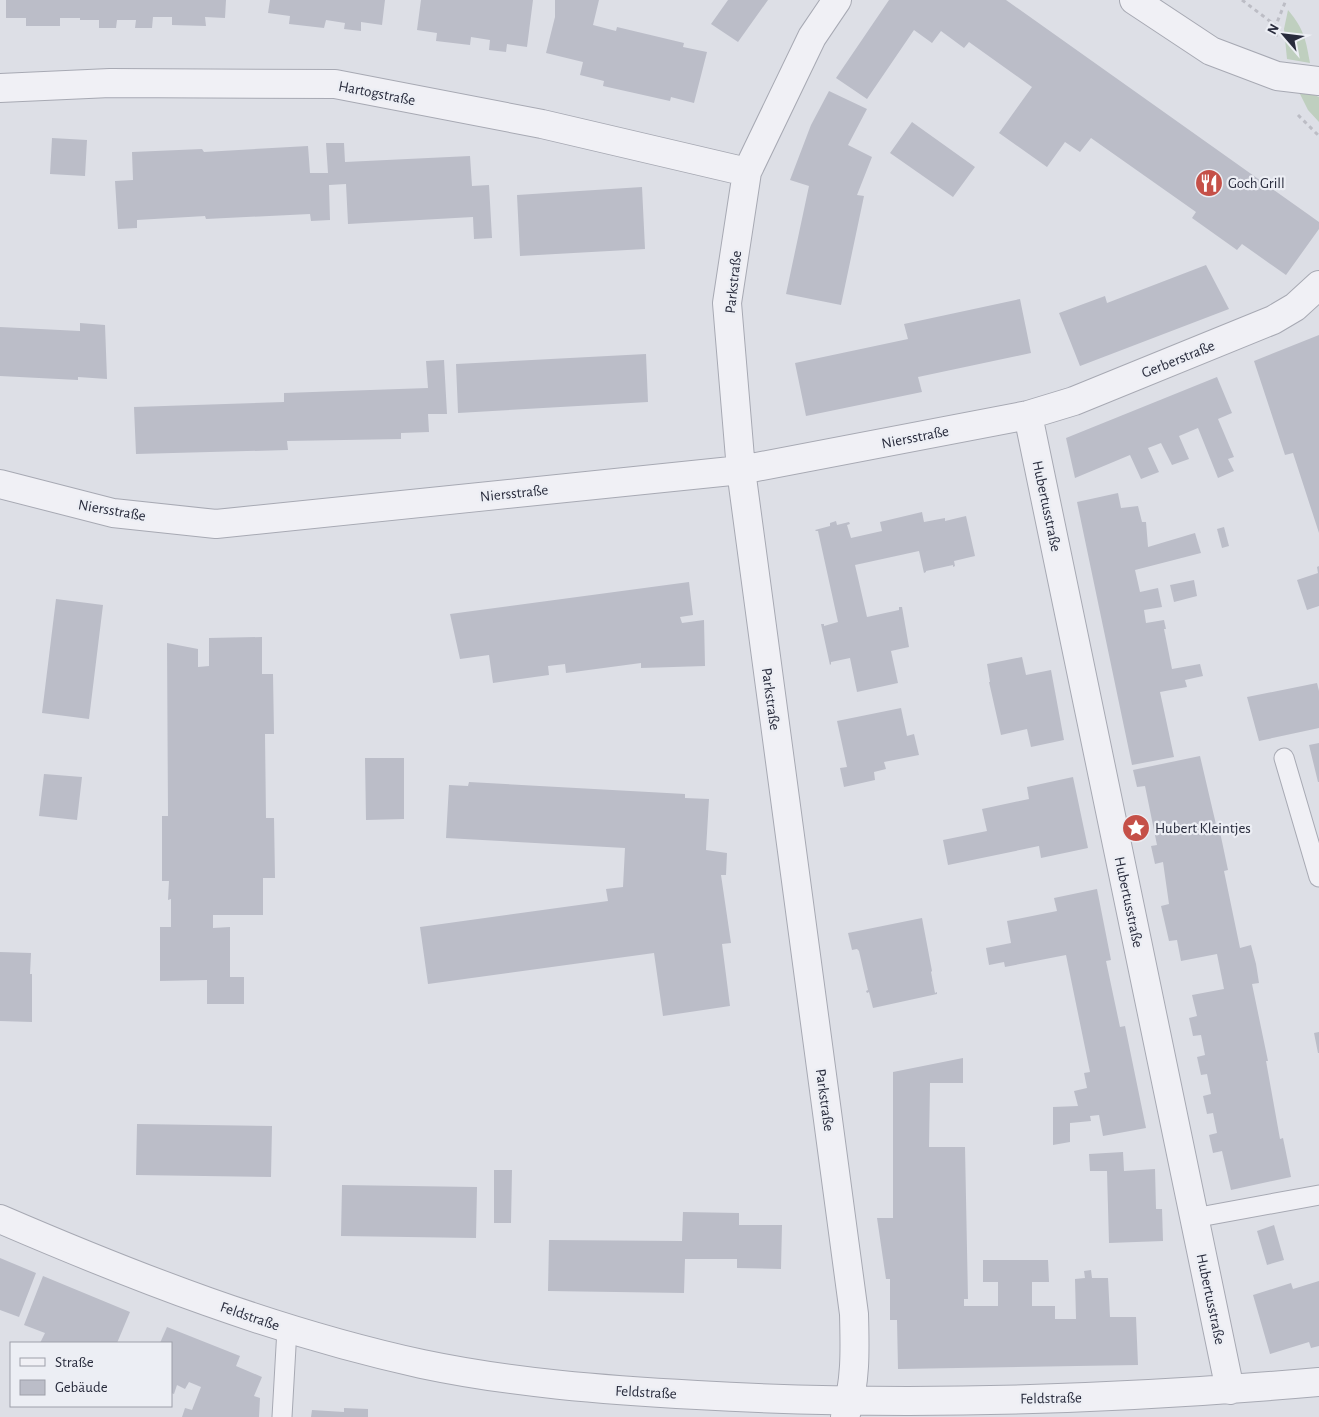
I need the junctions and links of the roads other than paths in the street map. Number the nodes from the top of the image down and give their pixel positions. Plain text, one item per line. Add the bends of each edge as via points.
1 (837, 0) edge
2 (1134, 0) edge
3 (1319, 81) edge
4 (0, 88) edge
5 (747, 172) junction
6 (1319, 285) edge
7 (1028, 415) junction
8 (741, 470) junction
9 (0, 484) edge
10 (1284, 758) dead end
11 (1319, 877) edge
12 (1319, 1195) edge
13 (1194, 1218) junction
14 (0, 1219) edge
15 (288, 1329) junction
16 (1319, 1382) edge
17 (1230, 1390) junction
18 (848, 1409) edge
19 (282, 1417) edge

1 - 5 street, Parkstraße via 812,37
2 - 3 street via 1211,52 1277,76
4 - 5 street, Hartogstraße via 110,83 335,84 542,124
5 - 8 street, Parkstraße via 727,303
6 - 7 street, Gerberstraße via 1295,307 1273,320 1074,400
7 - 8 street, Niersstraße
7 - 13 street, Hubertusstraße
8 - 9 street, Niersstraße via 216,524 113,514
8 - 18 street, Parkstraße via 854,1314 856,1361
10 - 11 lane
12 - 13 lane
13 - 17 street, Hubertusstraße
14 - 15 street, Feldstraße via 139,1276
15 - 18 street, Feldstraße via 424,1364 509,1379
15 - 19 lane
16 - 17 street, Feldstraße
17 - 18 street, Feldstraße

